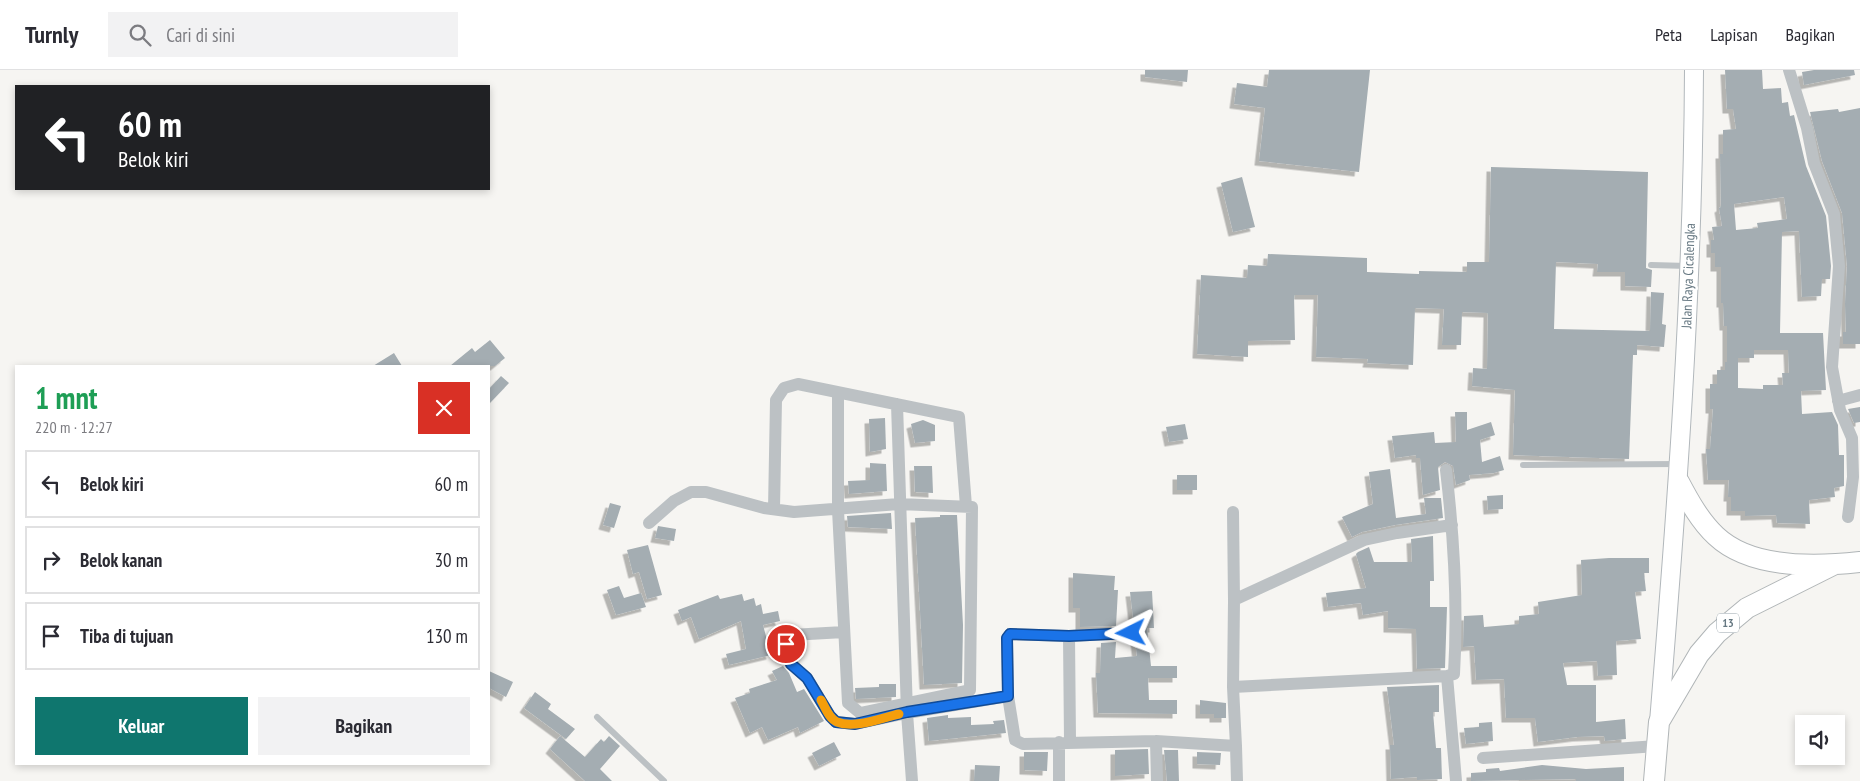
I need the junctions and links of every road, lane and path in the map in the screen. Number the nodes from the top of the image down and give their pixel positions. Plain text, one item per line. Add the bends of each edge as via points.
1 (1694, 70) edge
2 (1788, 70) edge
3 (1651, 265) dead end
4 (1689, 266) junction
5 (838, 393) junction
6 (1860, 395) edge
7 (1838, 401) junction
8 (897, 404) junction
9 (1523, 465) dead end
10 (1446, 470) dead end
11 (1679, 473) junction
12 (899, 504) junction
13 (966, 506) junction
14 (774, 509) junction
15 (838, 510) junction
16 (1233, 512) dead end
17 (1848, 517) dead end
18 (649, 523) dead end
19 (1452, 525) junction
20 (1860, 562) edge
21 (1833, 565) junction
22 (1234, 601) junction
23 (844, 632) junction
24 (1131, 633) dead end
25 (1069, 636) junction
26 (1448, 676) junction
27 (1233, 686) junction
28 (1008, 696) junction
29 (907, 708) junction
30 (597, 717) dead end
31 (1659, 722) junction
32 (1064, 741) junction
33 (1156, 741) junction
34 (1236, 746) junction
35 (1657, 746) junction
36 (1483, 758) dead end
37 (664, 781) edge
38 (912, 781) edge
39 (1059, 781) edge
40 (1157, 781) edge
41 (1237, 781) edge
42 (1456, 781) edge
43 (1654, 781) edge

1 - 4 main road, Jalan Raya Cicalengka
2 - 7 street via 1807,128 1814,163 1834,214 1839,266 1832,367
3 - 4 lane
4 - 11 main road, Jalan Raya Cicalengka
5 - 8 street
5 - 14 street via 798,384 790,384 779,392 776,400
5 - 15 street
6 - 7 street
7 - 17 street via 1852,438 1853,483
8 - 12 street
8 - 13 street via 959,417
9 - 11 lane
10 - 19 street
11 - 21 highway via 1698,516 1716,537 1733,548 1788,565
11 - 31 main road, Jalan Raya Cicalengka
12 - 13 street
12 - 15 street
12 - 29 street
13 - 29 street via 973,509 972,687 967,692
14 - 15 street via 794,512
14 - 18 street via 706,492 691,492 674,501
15 - 23 street
16 - 22 street
19 - 22 street via 1364,540
19 - 26 street via 1455,656 1454,674
20 - 21 highway, 13
21 - 31 highway, 13 via 1788,586 1734,618 1699,654
22 - 27 street
23 - 29 street via 848,703 860,713
23 - 29 street via 791,635 786,644 791,664 811,682 830,716 836,722 855,724
24 - 25 street
25 - 28 street via 1009,635
25 - 32 street
26 - 27 street
26 - 42 street
27 - 34 street
28 - 29 street
28 - 32 street via 1015,740 1019,743
29 - 38 street
30 - 37 lane
31 - 35 highway, 13
32 - 33 street
32 - 39 street
33 - 34 street
33 - 40 street
34 - 41 street
35 - 36 street
35 - 43 highway, 13

